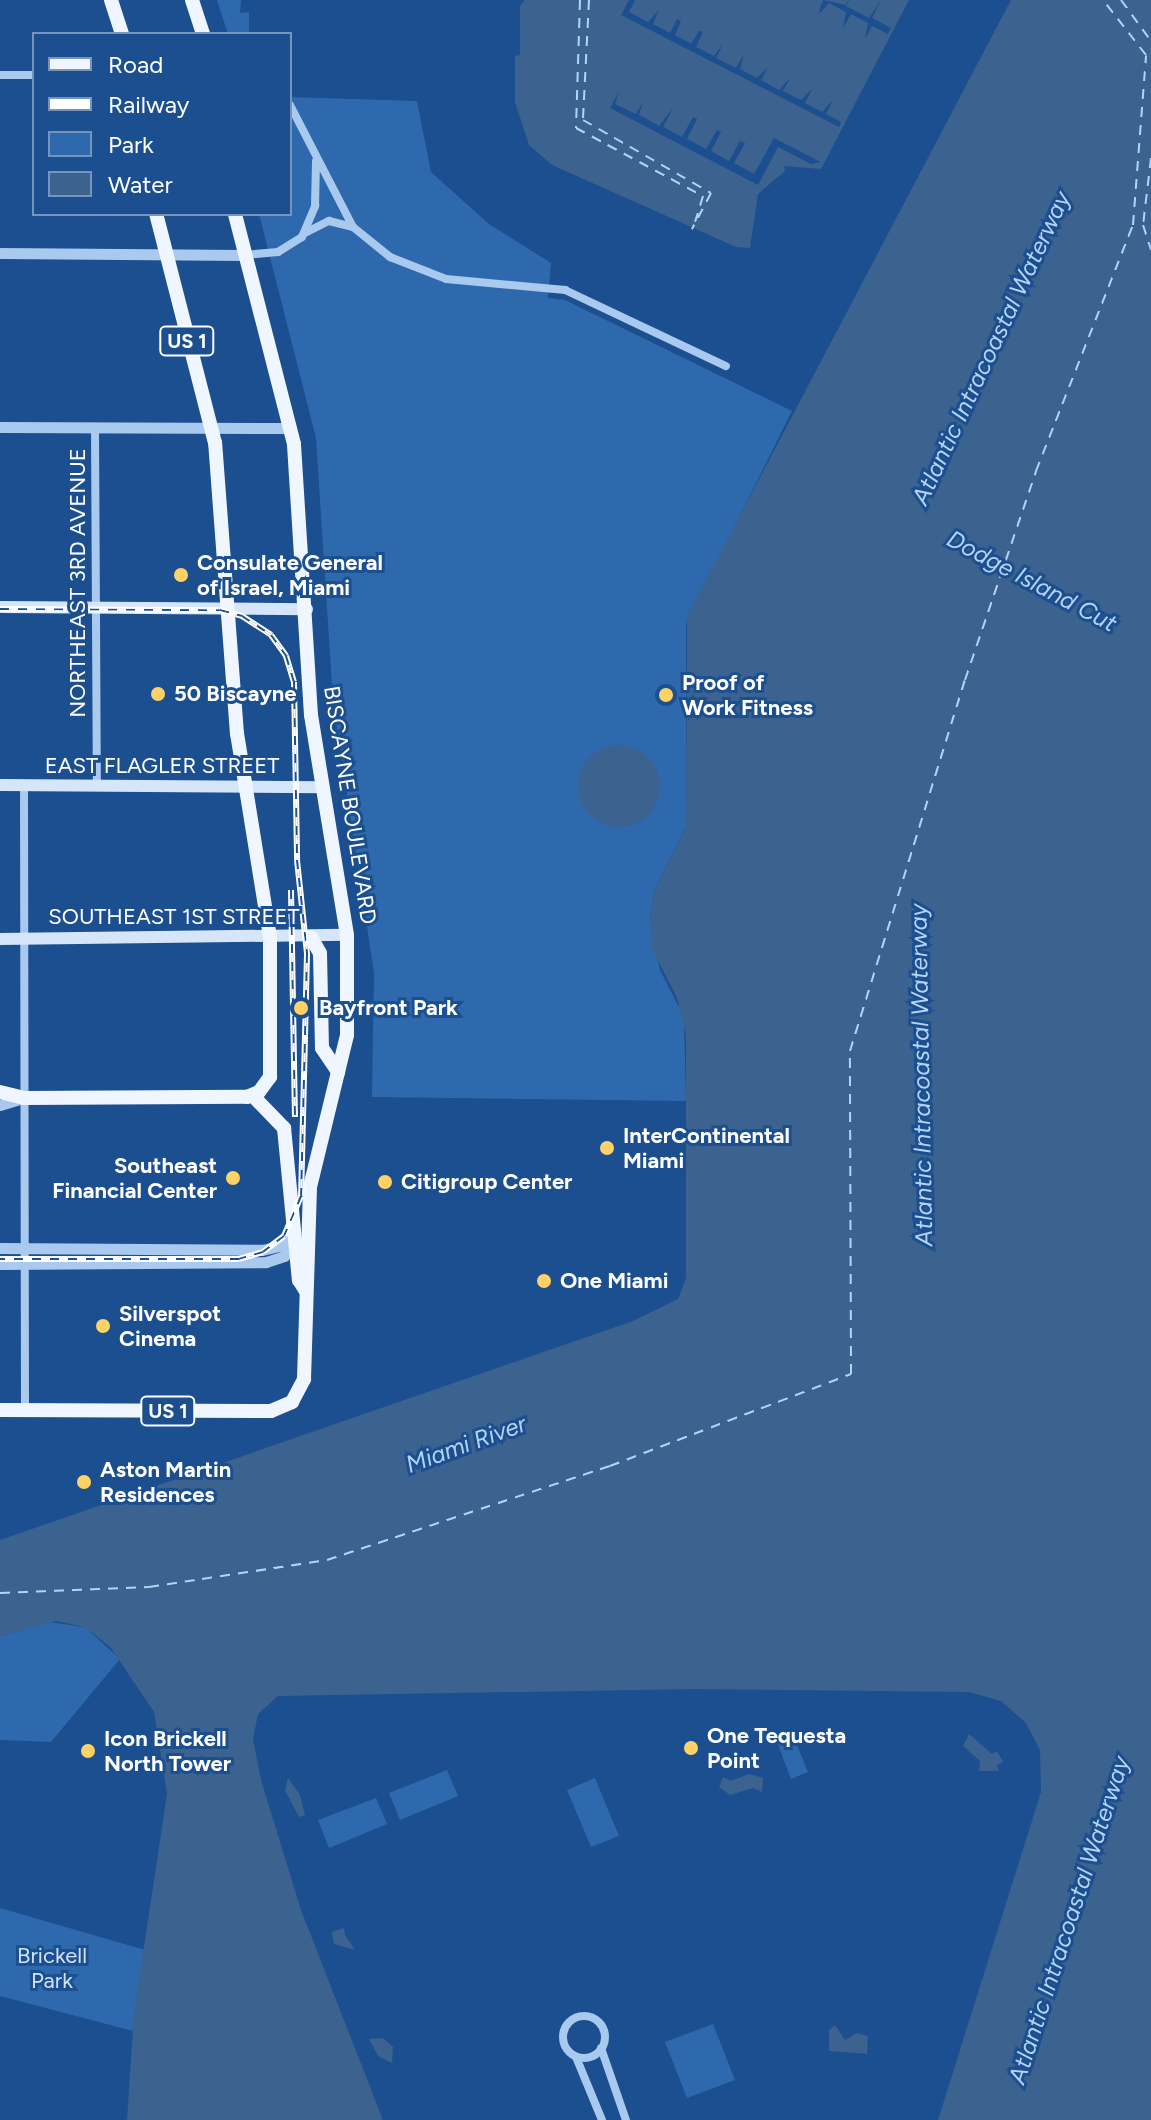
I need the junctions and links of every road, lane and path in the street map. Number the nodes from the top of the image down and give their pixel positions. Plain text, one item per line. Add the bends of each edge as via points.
1 (111, 0) edge
2 (192, 0) edge
3 (121, 32) edge
4 (202, 32) edge
5 (0, 75) edge
6 (32, 75) edge
7 (292, 109) edge
8 (316, 156) junction
9 (156, 216) edge
10 (235, 216) edge
11 (353, 227) junction
12 (305, 233) junction
13 (0, 253) edge
14 (162, 253) junction
15 (243, 255) junction
16 (726, 366) dead end
17 (0, 427) edge
18 (95, 428) junction
19 (212, 428) junction
20 (291, 428) junction
21 (0, 607) edge
22 (95, 607) junction
23 (229, 607) junction
24 (307, 609) junction
25 (0, 785) edge
26 (24, 785) junction
27 (97, 786) junction
28 (245, 786) junction
29 (323, 787) junction
30 (347, 935) junction
31 (270, 937) junction
32 (311, 937) junction
33 (25, 938) junction
34 (0, 939) edge
35 (338, 1072) junction
36 (0, 1092) edge
37 (253, 1096) junction
38 (24, 1098) junction
39 (0, 1105) edge
40 (309, 1208) junction
41 (294, 1225) junction
42 (296, 1242) junction
43 (0, 1248) edge
44 (25, 1248) junction
45 (0, 1264) edge
46 (25, 1264) junction
47 (306, 1291) junction
48 (0, 1410) edge
49 (25, 1411) junction
50 (601, 2048) junction
51 (576, 2057) junction
52 (602, 2120) edge
53 (626, 2120) edge

1 - 3 main road
2 - 4 main road
5 - 6 street
7 - 8 street
8 - 11 street
8 - 12 street via 317,196
9 - 14 main road, US 1
10 - 15 main road, BISCAYNE BOULEVARD / US 1
11 - 12 street via 329,221
11 - 16 street via 390,257 426,274 565,290
12 - 15 street via 278,252
13 - 14 street
14 - 15 street
14 - 19 main road, US 1
15 - 20 main road, BISCAYNE BOULEVARD / US 1
17 - 18 street
18 - 19 street
18 - 22 street, NORTHEAST 3RD AVENUE
19 - 20 street
19 - 23 main road, US 1
20 - 24 main road, BISCAYNE BOULEVARD / US 1
21 - 22 main road
22 - 23 main road
22 - 27 street, NORTHEAST 3RD AVENUE
23 - 24 main road
23 - 28 main road, US 1
24 - 29 main road, BISCAYNE BOULEVARD / US 1 via 309,700
25 - 26 main road, EAST FLAGLER STREET
26 - 27 main road, EAST FLAGLER STREET
26 - 33 street
27 - 28 main road, EAST FLAGLER STREET
28 - 29 main road, EAST FLAGLER STREET
28 - 31 main road, US 1
29 - 30 main road, BISCAYNE BOULEVARD / US 1
30 - 32 main road, SOUTHEAST 1ST STREET
30 - 35 main road, BISCAYNE BOULEVARD / US 1 via 349,1017
31 - 32 main road, SOUTHEAST 1ST STREET
31 - 33 main road, SOUTHEAST 1ST STREET
31 - 37 main road, US 1 via 272,1069 265,1086
32 - 35 main road via 320,953 322,1048
33 - 34 main road, SOUTHEAST 1ST STREET
33 - 38 street
35 - 40 main road, BISCAYNE BOULEVARD / US 1 via 314,1161
36 - 38 main road
37 - 38 main road
37 - 41 main road via 284,1128
38 - 39 street
38 - 44 street
40 - 42 main road
40 - 47 main road, BISCAYNE BOULEVARD / US 1
41 - 42 main road
41 - 44 street via 283,1243 264,1250
42 - 46 street via 284,1256 266,1262
42 - 47 main road via 299,1280
43 - 44 street
44 - 46 street
45 - 46 street
46 - 49 street
47 - 49 main road, BISCAYNE BOULEVARD / US 1 via 306,1367 292,1402 271,1411
48 - 49 main road, US 1
50 - 51 street via 592,2056
50 - 51 street via 605,2035 599,2022 576,2017 566,2025 563,2038
50 - 53 street
51 - 52 street

